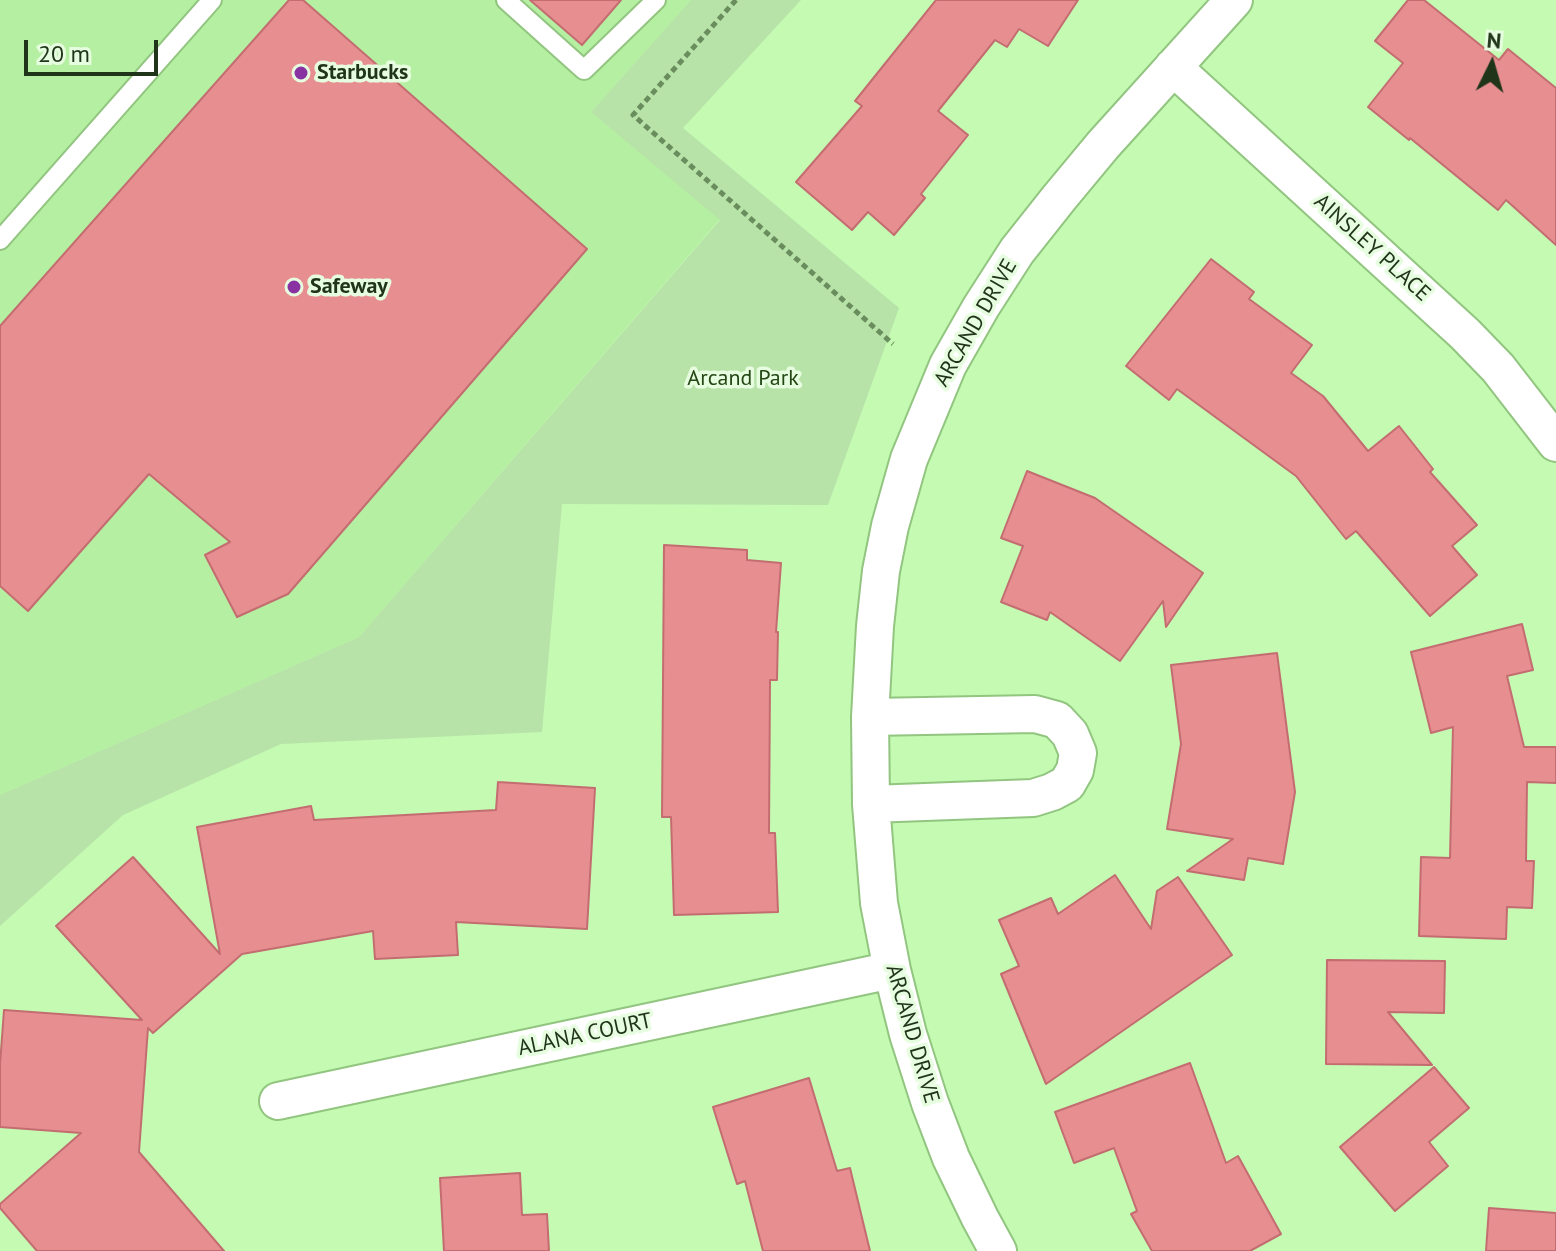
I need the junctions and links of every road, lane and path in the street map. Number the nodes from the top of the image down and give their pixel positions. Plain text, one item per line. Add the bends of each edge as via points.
1 (212, 0) edge
2 (506, 0) edge
3 (656, 0) edge
4 (736, 0) edge
5 (1234, 0) edge
6 (1173, 67) junction
7 (0, 240) edge
8 (893, 344) dead end
9 (1556, 443) edge
10 (870, 717) junction
11 (871, 804) junction
12 (892, 970) junction
13 (278, 1101) dead end
14 (998, 1251) edge

1 - 7 lane
2 - 3 lane via 584,70
4 - 8 path via 633,115
5 - 6 street, ARCAND DRIVE
6 - 9 street, AINSLEY PLACE via 1465,334
6 - 10 street, ARCAND DRIVE via 1017,251 948,365 909,459 890,526 876,613
10 - 11 street, ARCAND DRIVE
10 - 11 street via 1035,714 1057,720 1078,753 1067,784 1033,798
11 - 12 street, ARCAND DRIVE via 879,903
12 - 13 street, ALANA COURT
12 - 14 street, ARCAND DRIVE via 930,1103

